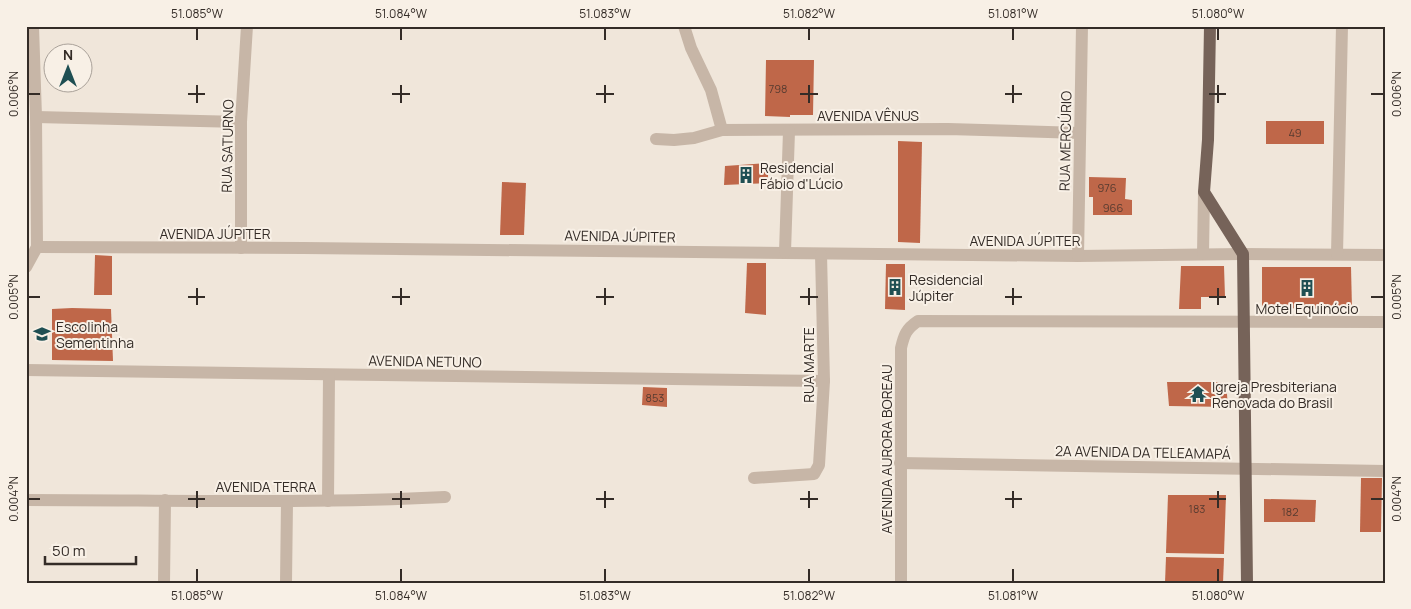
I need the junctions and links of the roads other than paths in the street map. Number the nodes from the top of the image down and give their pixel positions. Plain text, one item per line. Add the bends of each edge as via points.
1 (34, 26) edge
2 (247, 26) edge
3 (684, 26) edge
4 (1082, 26) edge
5 (1210, 26) edge
6 (1342, 26) edge
7 (36, 117) junction
8 (242, 122) junction
9 (722, 130) junction
10 (789, 131) junction
11 (1080, 133) junction
12 (656, 139) dead end
13 (1204, 192) junction
14 (37, 247) junction
15 (241, 248) junction
16 (785, 252) junction
17 (821, 254) junction
18 (1202, 254) junction
19 (1243, 254) junction
20 (1337, 254) junction
21 (1385, 255) edge
22 (1078, 256) junction
23 (26, 267) edge
24 (1244, 321) junction
25 (1385, 322) edge
26 (26, 370) edge
27 (329, 374) junction
28 (824, 381) junction
29 (900, 463) junction
30 (1246, 468) junction
31 (1385, 471) edge
32 (754, 478) dead end
33 (446, 497) dead end
34 (26, 500) edge
35 (166, 500) junction
36 (328, 501) junction
37 (287, 502) junction
38 (164, 583) edge
39 (286, 583) edge
40 (901, 583) edge
41 (1247, 583) edge

1 - 7 street
2 - 8 street, RUA SATURNO
3 - 9 street via 711,90
4 - 11 street, RUA MERCÚRIO
5 - 13 main road
6 - 20 street
7 - 8 street
7 - 14 street
8 - 15 street, RUA SATURNO
9 - 10 street, AVENIDA VÊNUS
9 - 12 street, AVENIDA VÊNUS via 694,138
10 - 11 street, AVENIDA VÊNUS
10 - 16 street
11 - 22 street, RUA MERCÚRIO
13 - 18 street
13 - 19 main road
14 - 15 street, AVENIDA JÚPITER
14 - 23 street
15 - 16 street, AVENIDA JÚPITER
16 - 17 street, AVENIDA JÚPITER
17 - 22 street, AVENIDA JÚPITER
17 - 28 street, RUA MARTE
18 - 19 street, AVENIDA JÚPITER
18 - 22 street, AVENIDA JÚPITER
19 - 20 street, AVENIDA JÚPITER
19 - 24 main road
20 - 21 street, AVENIDA JÚPITER
24 - 25 street
24 - 29 street, AVENIDA AURORA BOREAU via 918,321 904,336 902,348
24 - 30 main road
26 - 27 street, AVENIDA NETUNO
27 - 28 street, AVENIDA NETUNO
27 - 36 street
28 - 32 street, RUA MARTE via 817,470 814,474
29 - 30 street, 2A AVENIDA DA TELEAMAPÁ
29 - 40 street, AVENIDA AURORA BOREAU
30 - 31 street, 2A AVENIDA DA TELEAMAPÁ
30 - 41 main road
33 - 36 street, AVENIDA TERRA
34 - 35 street, AVENIDA TERRA
35 - 37 street, AVENIDA TERRA
35 - 38 street
36 - 37 street, AVENIDA TERRA
37 - 39 street

